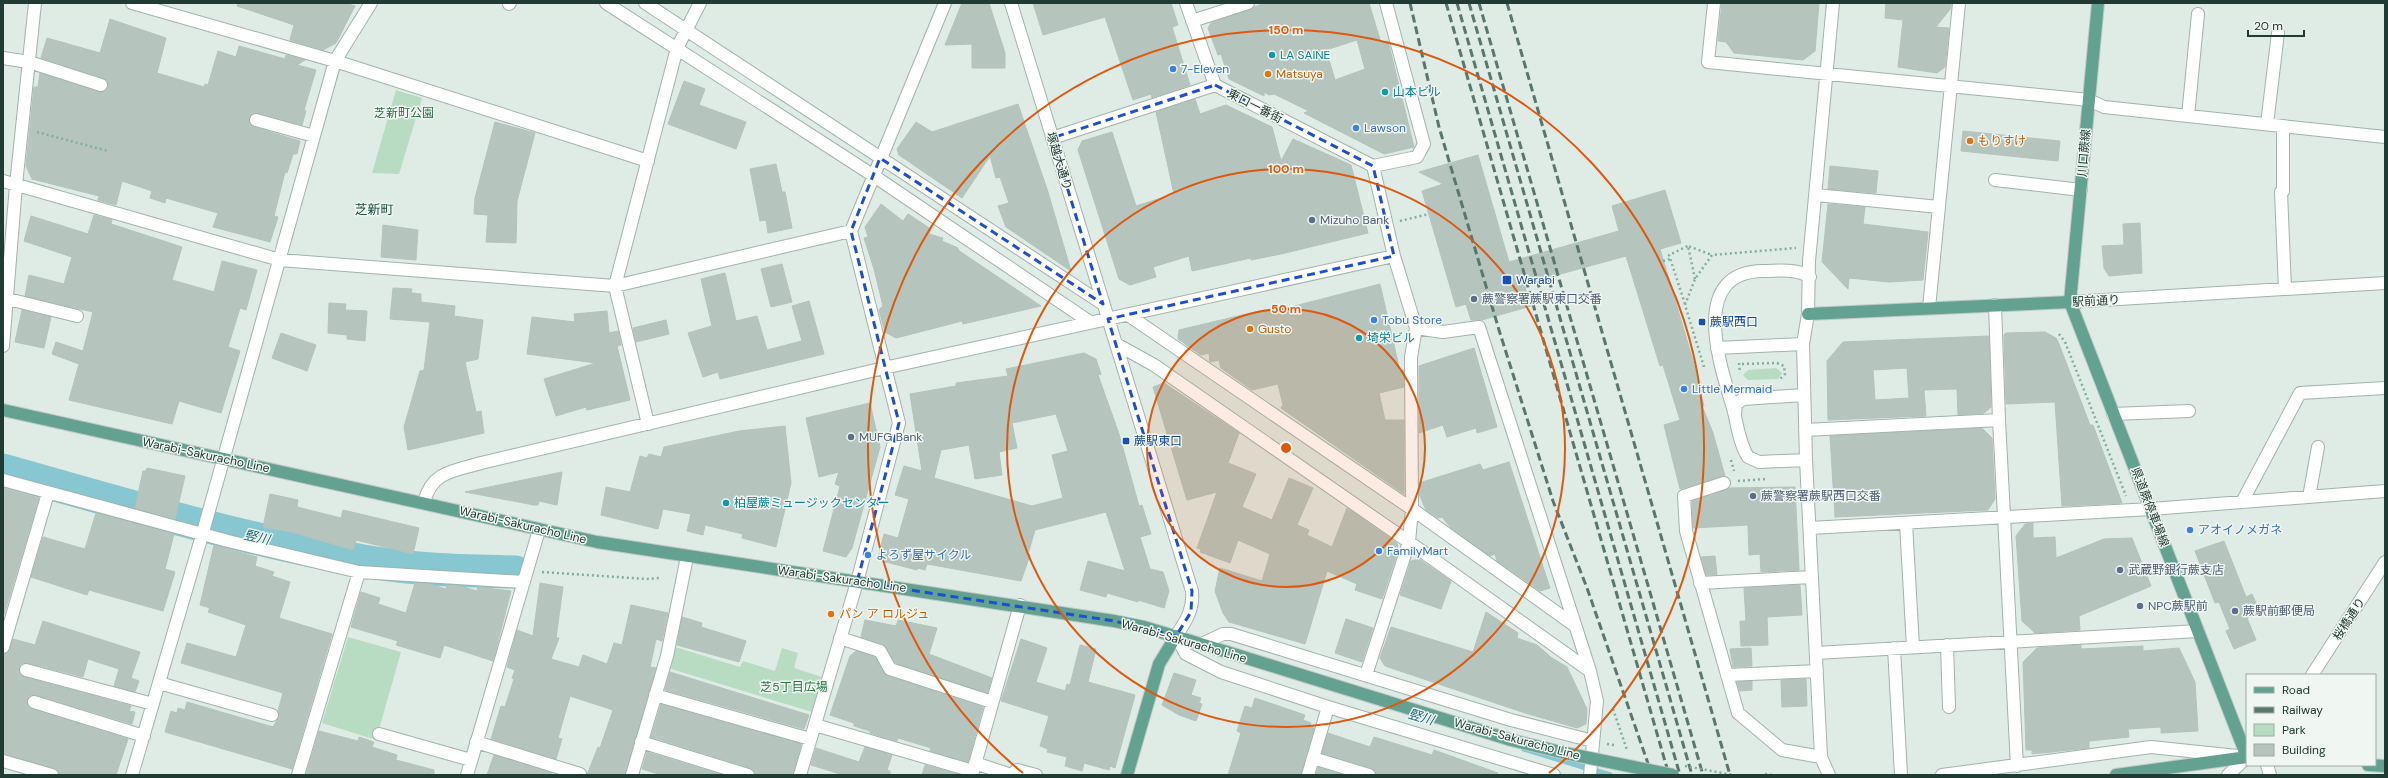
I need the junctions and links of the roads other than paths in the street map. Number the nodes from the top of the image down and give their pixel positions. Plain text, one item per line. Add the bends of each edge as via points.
1 (35, 3) edge
2 (132, 3) edge
3 (372, 3) edge
4 (606, 3) edge
5 (645, 3) edge
6 (700, 3) edge
7 (945, 3) edge
8 (1010, 3) edge
9 (1186, 3) edge
10 (1248, 3) edge
11 (1386, 3) edge
12 (1714, 3) edge
13 (1833, 3) edge
14 (1960, 3) edge
15 (2098, 3) edge
16 (2198, 14) dead end
17 (1192, 21) junction
18 (686, 28) junction
19 (2278, 33) dead end
20 (677, 48) junction
21 (3, 58) edge
22 (335, 61) junction
23 (29, 62) junction
24 (1826, 73) junction
25 (101, 85) dead end
26 (1215, 85) junction
27 (1951, 87) junction
28 (2089, 100) junction
29 (2188, 116) junction
30 (256, 120) dead end
31 (2267, 124) junction
32 (2283, 126) junction
33 (314, 136) junction
34 (2385, 137) edge
35 (1052, 138) junction
36 (880, 158) junction
37 (648, 161) junction
38 (1373, 166) junction
39 (874, 176) junction
40 (1995, 180) dead end
41 (3, 181) edge
42 (16, 185) junction
43 (2081, 190) junction
44 (1816, 195) junction
45 (1939, 207) junction
46 (851, 231) junction
47 (1394, 256) junction
48 (280, 260) junction
49 (1810, 278) junction
50 (2385, 283) edge
51 (615, 286) junction
52 (2285, 289) junction
53 (8, 299) junction
54 (2070, 302) junction
55 (1103, 304) junction
56 (1996, 305) junction
57 (1929, 308) junction
58 (1808, 314) junction
59 (1128, 315) junction
60 (78, 316) dead end
61 (1108, 319) junction
62 (1090, 322) junction
63 (1416, 328) junction
64 (1116, 344) junction
65 (1803, 344) junction
66 (3, 346) edge
67 (1717, 348) junction
68 (884, 368) junction
69 (2385, 388) edge
70 (1804, 395) junction
71 (3, 410) edge
72 (2189, 411) dead end
73 (2114, 414) junction
74 (1735, 416) junction
75 (1999, 420) junction
76 (648, 424) junction
77 (1805, 430) junction
78 (2318, 447) dead end
79 (223, 460) junction
80 (1806, 460) junction
81 (3, 480) edge
82 (1724, 483) dead end
83 (2385, 491) edge
84 (48, 493) junction
85 (2309, 497) junction
86 (424, 502) junction
87 (2242, 502) junction
88 (1412, 509) junction
89 (2151, 509) junction
90 (2006, 518) junction
91 (1906, 523) junction
92 (1810, 528) junction
93 (539, 530) junction
94 (203, 533) junction
95 (1409, 542) junction
96 (687, 556) junction
97 (2385, 562) edge
98 (359, 572) junction
99 (1812, 577) junction
100 (524, 582) junction
101 (857, 582) junction
102 (1700, 583) junction
103 (1020, 605) junction
104 (1574, 625) junction
105 (2198, 630) junction
106 (1176, 636) junction
107 (840, 638) junction
108 (2011, 641) junction
109 (1202, 644) junction
110 (1947, 645) junction
111 (3, 647) edge
112 (1913, 647) junction
113 (1894, 648) junction
114 (1816, 653) junction
115 (26, 670) dead end
116 (1590, 671) junction
117 (1817, 671) junction
118 (2313, 674) edge
119 (1366, 675) junction
120 (1727, 675) junction
121 (159, 683) junction
122 (655, 695) junction
123 (34, 702) dead end
124 (992, 702) junction
125 (153, 704) junction
126 (1328, 707) junction
127 (1949, 707) dead end
128 (272, 715) dead end
129 (814, 725) junction
130 (379, 734) dead end
131 (144, 736) junction
132 (810, 739) junction
133 (1592, 741) junction
134 (476, 742) junction
135 (641, 742) junction
136 (2246, 754) edge
137 (1821, 757) junction
138 (2246, 757) edge
139 (2246, 757) edge
140 (1313, 758) junction
141 (2246, 758) edge
142 (471, 760) junction
143 (3, 761) edge
144 (2017, 766) junction
145 (973, 770) edge
146 (580, 774) dead end
147 (52, 775) edge
148 (132, 775) edge
149 (298, 775) edge
150 (466, 775) edge
151 (632, 775) edge
152 (748, 775) edge
153 (800, 775) edge
154 (1036, 775) edge
155 (1128, 775) edge
156 (1308, 775) edge
157 (1369, 775) edge
158 (1554, 775) edge
159 (1590, 775) edge
160 (1673, 775) edge
161 (1829, 775) edge
162 (1902, 775) edge
163 (1942, 775) edge
164 (2116, 775) edge
165 (2228, 775) edge

1 - 23 street
2 - 22 street
3 - 22 street
4 - 20 street
5 - 18 street
6 - 18 street
7 - 36 street
8 - 35 street, 塚越大通り
9 - 17 street, 東口一番街
10 - 17 street
11 - 38 street via 1424,144 1417,157
12 - 24 street via 1708,62
13 - 24 street
14 - 27 street
15 - 28 main road, 川口蕨線
16 - 29 street
17 - 26 street, 東口一番街
18 - 20 street
18 - 36 street
19 - 31 street
20 - 37 street
20 - 39 street
21 - 23 street
22 - 33 street
22 - 37 street
23 - 25 street
23 - 42 street
24 - 27 street
24 - 44 street
26 - 35 street
26 - 38 street, 東口一番街
27 - 28 street
27 - 45 street
28 - 29 street via 2104,107
28 - 43 main road, 川口蕨線
29 - 31 street
30 - 33 street
31 - 32 street
32 - 34 street
32 - 52 street via 2281,192
33 - 48 street
35 - 55 street, 塚越大通り
36 - 39 street
36 - 55 street
37 - 51 street
38 - 47 street
39 - 46 street
39 - 62 street
40 - 43 street
41 - 42 street
42 - 48 street
42 - 53 street
43 - 54 main road, 川口蕨線
44 - 45 street
44 - 49 street via 1809,261
45 - 57 street
46 - 51 street
46 - 68 street
47 - 59 street
47 - 63 street
48 - 51 street
48 - 79 street
49 - 58 street
49 - 67 street via 1798,271 1750,271 1731,280 1720,296 1714,315
50 - 52 street, 駅前通り
51 - 76 street
52 - 54 street, 駅前通り
53 - 60 street
53 - 66 street
54 - 56 main road, 駅前通り
54 - 73 main road, 県道蕨停車場線
55 - 61 street, 塚越大通り
56 - 57 main road, 駅前通り
56 - 75 street
57 - 58 main road, 駅前通り
58 - 65 street
59 - 61 street
59 - 88 street
61 - 62 street
61 - 64 street, 塚越大通り
62 - 68 street
63 - 88 street via 1411,357
63 - 104 street via 1443,332 1479,327
64 - 95 street via 1154,365
64 - 106 street, 塚越大通り via 1192,591 1191,612
65 - 67 street
65 - 70 street
67 - 74 street
68 - 76 street
68 - 101 street via 899,423
69 - 87 street via 2300,393
70 - 74 street via 1743,399 1736,404
70 - 77 street
71 - 79 main road, Warabi-Sakuracho Line
72 - 73 street
73 - 89 main road, 県道蕨停車場線
74 - 80 street via 1745,452 1753,460
75 - 77 street
75 - 90 street
76 - 86 street via 481,463 445,474 434,481 426,493
77 - 80 street
78 - 85 street
79 - 86 main road, Warabi-Sakuracho Line
79 - 94 street
80 - 92 street
81 - 84 street
82 - 102 street via 1684,496 1686,532
83 - 85 street
84 - 94 street
84 - 111 street
85 - 87 street
86 - 93 main road, Warabi-Sakuracho Line
87 - 89 street
88 - 95 street
88 - 104 street
89 - 90 street
89 - 105 main road, 県道蕨停車場線
90 - 91 street
90 - 108 street
91 - 92 street
91 - 112 street
92 - 99 street
93 - 96 main road, Warabi-Sakuracho Line
93 - 100 street
94 - 98 street
94 - 121 street
95 - 116 street
95 - 119 street
96 - 101 main road, Warabi-Sakuracho Line
96 - 122 street via 667,656
97 - 118 street, 桜橋通り
98 - 100 street
98 - 149 street
99 - 102 street
99 - 114 street
100 - 134 street
101 - 103 main road, Warabi-Sakuracho Line
101 - 107 street
102 - 120 street
103 - 106 main road, Warabi-Sakuracho Line via 1114,621
103 - 124 street
104 - 116 street
105 - 108 street
105 - 136 main road, 県道蕨停車場線
106 - 109 main road, Warabi-Sakuracho Line
106 - 126 street via 1186,654 1221,672
106 - 155 main road via 1159,664
107 - 124 street via 880,651 890,669
107 - 129 street
108 - 110 street
108 - 144 street
109 - 119 street via 1223,634 1231,634
109 - 160 main road, Warabi-Sakuracho Line, bridge via 1511,740 1564,754
110 - 112 street
110 - 127 street
112 - 113 street
113 - 114 street
113 - 162 street
114 - 117 street
115 - 125 street
116 - 133 street via 1597,701
117 - 120 street
117 - 137 street
119 - 133 street via 1512,720
120 - 137 street via 1738,713 1782,750
121 - 125 street
121 - 128 street
122 - 132 street
122 - 135 street
123 - 131 street
124 - 145 street
125 - 131 street
126 - 140 street
126 - 158 street
129 - 132 street
129 - 145 street
130 - 142 street
131 - 148 street
132 - 153 street
133 - 159 street
134 - 142 street
134 - 146 street
135 - 151 street
135 - 152 street
137 - 161 street
138 - 144 street via 2151,747
139 - 164 main road
140 - 156 street
140 - 157 street
141 - 165 street
142 - 150 street
143 - 147 street
144 - 163 street
145 - 154 street via 1011,775 1017,770

